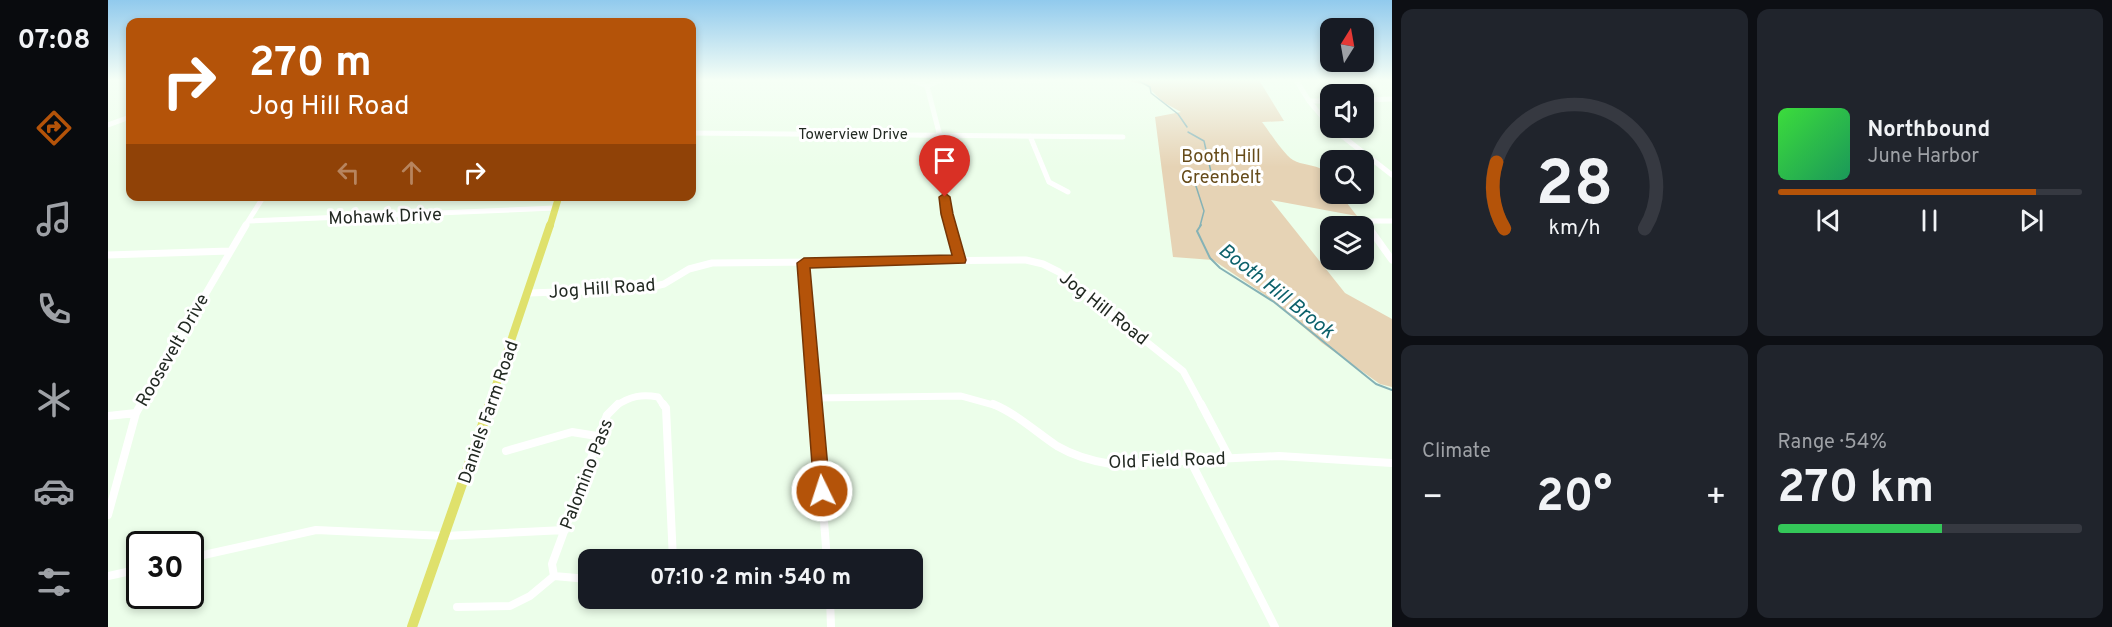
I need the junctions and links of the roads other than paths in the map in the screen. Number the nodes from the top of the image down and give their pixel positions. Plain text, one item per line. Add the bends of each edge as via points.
1 (934, 109) edge
2 (126, 118) edge
3 (108, 125) edge
4 (696, 133) edge
5 (941, 135) junction
6 (1030, 136) junction
7 (1123, 137) dead end
8 (1345, 138) edge
9 (1392, 176) edge
10 (1068, 192) dead end
11 (261, 201) edge
12 (558, 201) edge
13 (555, 208) junction
14 (250, 221) junction
15 (1392, 221) edge
16 (229, 251) junction
17 (108, 255) edge
18 (960, 260) junction
19 (1392, 260) edge
20 (804, 263) junction
21 (529, 293) junction
22 (815, 398) junction
23 (136, 413) junction
24 (108, 416) edge
25 (597, 436) junction
26 (506, 451) dead end
27 (1229, 457) junction
28 (1190, 460) junction
29 (1392, 463) edge
30 (108, 515) edge
31 (565, 530) junction
32 (445, 537) junction
33 (672, 549) edge
34 (826, 549) edge
35 (204, 555) edge
36 (126, 572) edge
37 (108, 576) edge
38 (554, 576) junction
39 (578, 578) edge
40 (457, 607) dead end
41 (830, 609) edge
42 (412, 627) edge
43 (831, 627) edge
44 (1275, 627) edge

1 - 5 street
2 - 3 street
4 - 5 street, Towerview Drive
5 - 6 street, Towerview Drive
5 - 18 street via 949,171 947,214
6 - 7 street, Towerview Drive
6 - 10 street via 1049,182
8 - 9 street
11 - 14 street, Roosevelt Drive
12 - 13 main road, Daniels Farm Road
13 - 14 street, Mohawk Drive
13 - 21 main road, Daniels Farm Road
14 - 16 street, Roosevelt Drive
15 - 19 street via 1369,221 1366,226
16 - 17 street
16 - 23 street, Roosevelt Drive
18 - 20 street, Jog Hill Road
18 - 27 street, Jog Hill Road via 1026,260 1059,272 1183,371
20 - 21 street, Jog Hill Road via 712,263 643,289
20 - 22 street
21 - 32 main road, Daniels Farm Road
22 - 28 street, Old Field Road via 961,396 983,400 1008,412 1061,449 1089,462
22 - 34 street
23 - 24 street
23 - 30 street, Roosevelt Drive
25 - 26 street via 572,432
25 - 31 street, Palomino Pass
25 - 33 street, Palomino Pass via 607,415 622,400 644,394 658,397 666,408
27 - 28 street, Old Field Road
27 - 29 street, Old Field Road
28 - 44 street
31 - 32 street
31 - 38 street, Palomino Pass via 552,564
32 - 35 street via 316,530
32 - 42 main road, Daniels Farm Road
36 - 37 street
38 - 39 street
38 - 40 street via 530,596 510,606
41 - 43 street

